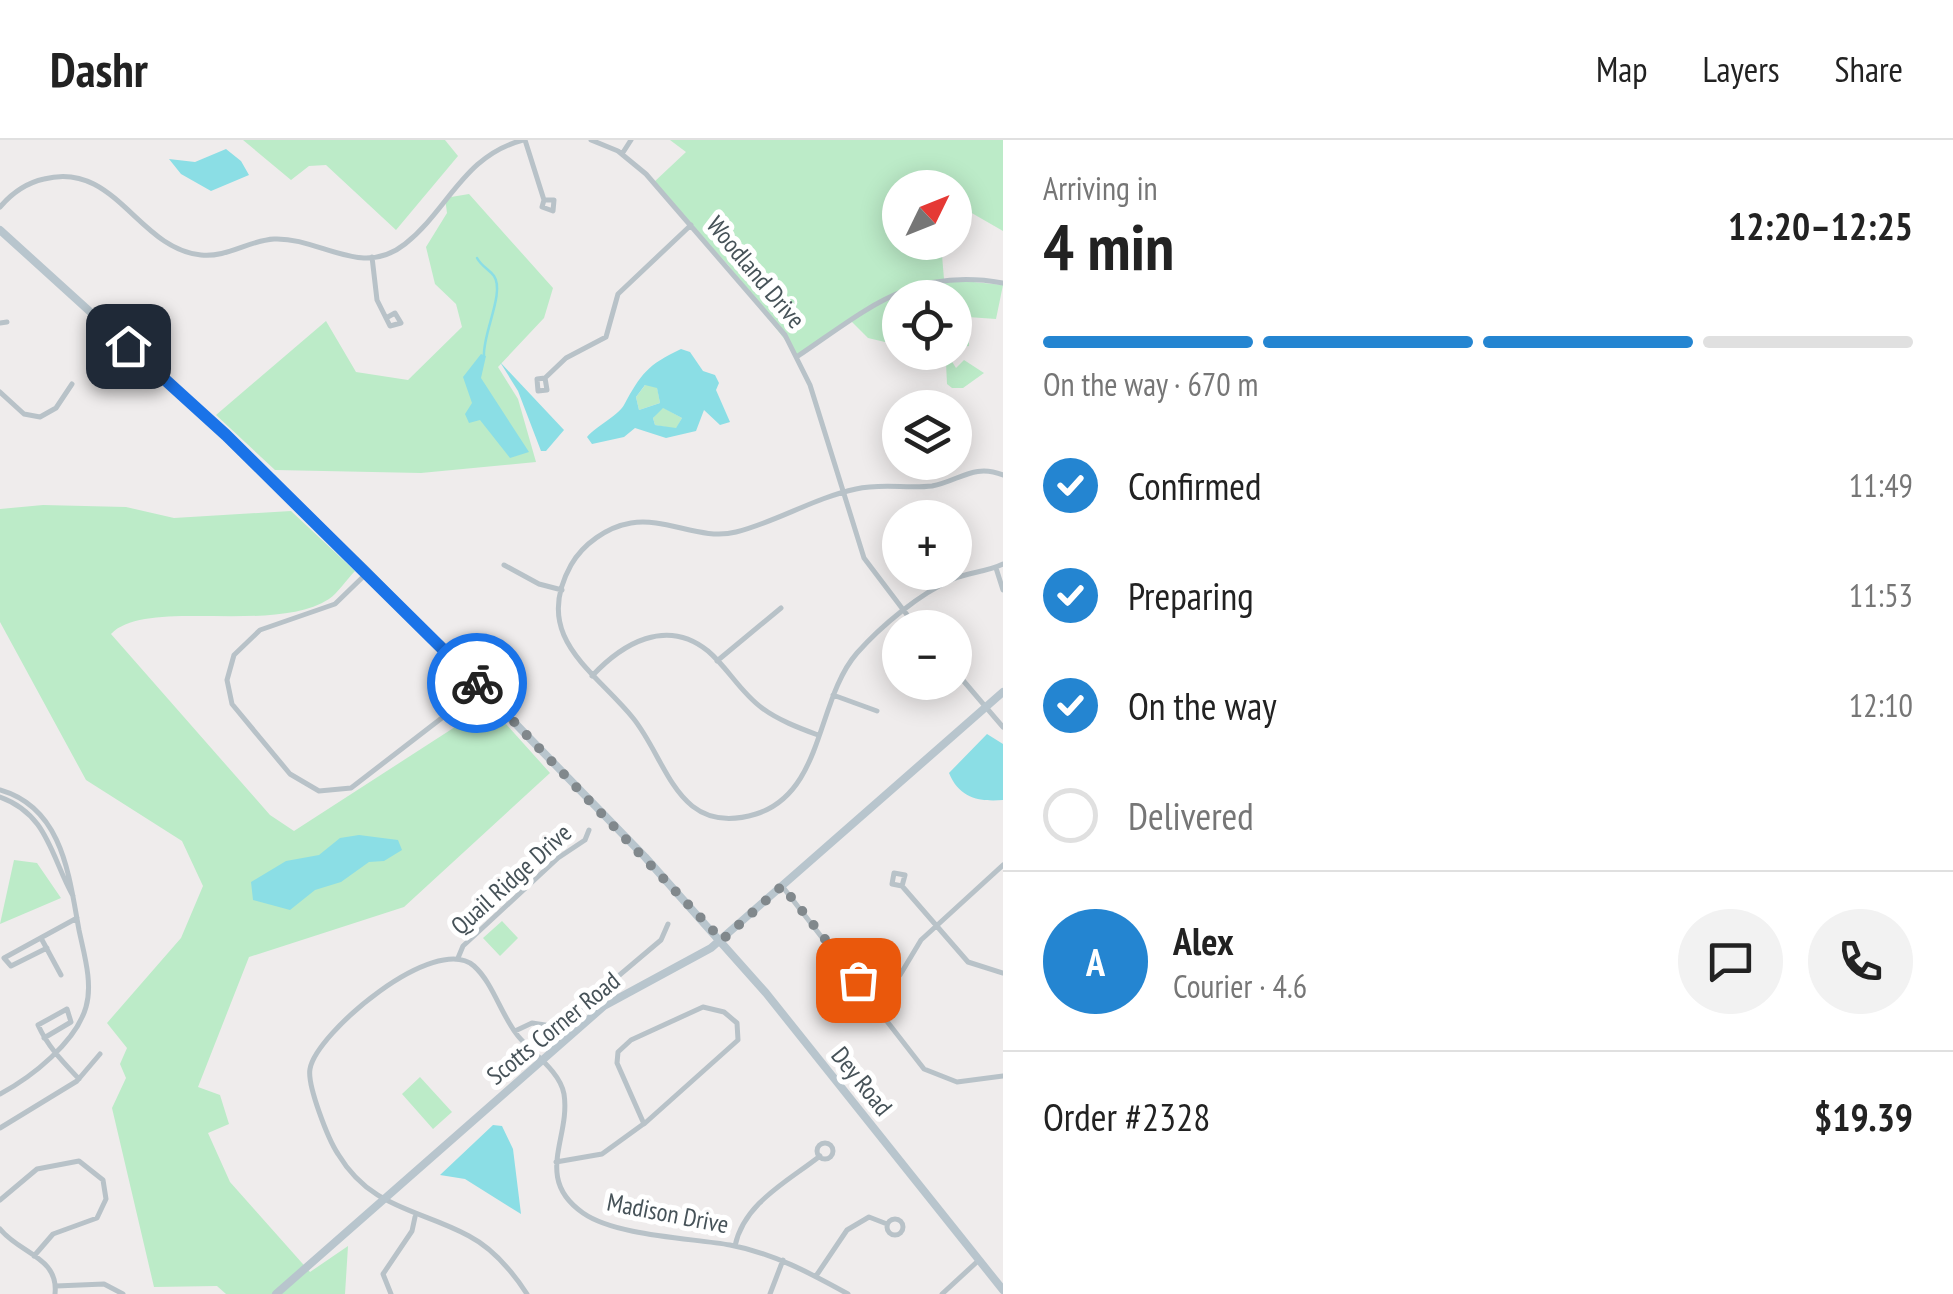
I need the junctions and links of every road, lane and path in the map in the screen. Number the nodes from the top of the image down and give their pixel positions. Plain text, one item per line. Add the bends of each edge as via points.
1 (524, 140) edge
2 (591, 140) edge
3 (632, 140) edge
4 (622, 154) junction
5 (544, 200) dead end
6 (0, 207) edge
7 (691, 225) junction
8 (0, 230) edge
9 (372, 257) junction
10 (1003, 284) edge
11 (386, 318) dead end
12 (797, 356) junction
13 (546, 378) dead end
14 (72, 384) dead end
15 (0, 392) edge
16 (1003, 475) edge
17 (842, 493) junction
18 (1003, 564) edge
19 (504, 565) dead end
20 (996, 568) junction
21 (368, 572) junction
22 (562, 590) junction
23 (1003, 590) edge
24 (781, 608) dead end
25 (903, 610) edge
26 (907, 610) edge
27 (882, 631) edge
28 (717, 660) junction
29 (592, 676) junction
30 (482, 688) junction
31 (972, 691) edge
32 (1003, 692) edge
33 (833, 695) junction
34 (986, 707) junction
35 (877, 711) dead end
36 (1003, 726) edge
37 (818, 735) junction
38 (0, 794) edge
39 (589, 830) dead end
40 (1003, 865) edge
41 (782, 886) junction
42 (902, 886) dead end
43 (77, 918) junction
44 (668, 924) dead end
45 (936, 926) junction
46 (41, 937) junction
47 (722, 940) junction
48 (47, 948) junction
49 (458, 958) junction
50 (1003, 973) edge
51 (60, 975) dead end
52 (873, 999) junction
53 (515, 1032) junction
54 (44, 1038) junction
55 (53, 1052) junction
56 (100, 1054) dead end
57 (540, 1060) junction
58 (1003, 1076) edge
59 (79, 1079) junction
60 (0, 1094) edge
61 (644, 1124) junction
62 (0, 1128) edge
63 (820, 1156) dead end
64 (556, 1162) junction
65 (380, 1199) junction
66 (0, 1200) edge
67 (416, 1217) junction
68 (887, 1224) dead end
69 (0, 1229) edge
70 (735, 1246) junction
71 (34, 1256) junction
72 (782, 1260) junction
73 (979, 1260) junction
74 (816, 1276) junction
75 (55, 1290) edge
76 (1003, 1290) edge
77 (123, 1294) edge
78 (276, 1294) edge
79 (390, 1294) edge
80 (527, 1294) edge
81 (770, 1294) edge
82 (848, 1294) edge
83 (942, 1294) edge

1 - 5 street
1 - 9 street via 480,160 405,244
2 - 4 street, Woodland Drive
3 - 4 street
4 - 7 street, Woodland Drive
6 - 9 street via 24,186 69,176 98,185 165,243 189,253 205,256 288,238 342,257
7 - 12 street, Woodland Drive via 764,305
7 - 13 street via 618,294 606,337 566,358
8 - 21 main road, Dey Road
9 - 11 street
10 - 12 street via 962,276 892,292
12 - 17 street, Woodland Drive
14 - 15 street via 56,408 40,417 24,414
16 - 17 street via 979,469 930,486
17 - 22 street via 735,533 629,523 582,551
17 - 25 street, Woodland Drive via 864,558
18 - 20 street
19 - 22 street
20 - 23 street
20 - 26 street via 955,578
21 - 30 main road, Dey Road
21 - 30 street via 335,604 260,630 234,656 232,704 290,774 319,791 352,788
22 - 29 street via 564,636
24 - 28 street
27 - 33 street via 858,652
28 - 29 street via 696,644 652,636 628,643
28 - 37 street via 762,709
29 - 37 street via 636,721 684,800 725,817 780,803 803,776
30 - 47 main road, Dey Road
31 - 34 street
32 - 34 main road, Scotts Corner Road
33 - 35 street
33 - 37 street
34 - 36 street
34 - 41 main road, Scotts Corner Road
38 - 43 street via 20,798 46,821 66,862
39 - 49 street, Quail Ridge Drive via 588,838 463,946
40 - 45 street
41 - 47 main road, Scotts Corner Road
41 - 52 street
42 - 45 street
43 - 46 street
43 - 55 street via 87,1005 74,1033
44 - 53 street via 661,940 558,1026 532,1023
45 - 50 street via 968,962
45 - 52 street
46 - 48 street
46 - 48 street via 6,956 8,966
47 - 57 main road, Scotts Corner Road via 604,1006
47 - 73 main road, Dey Road
48 - 51 street
49 - 53 street, Quail Ridge Drive via 477,969
49 - 65 street, Quail Ridge Drive via 429,961 404,974 332,1034 310,1064 338,1156
52 - 58 street via 932,1074 957,1082
53 - 57 street, Quail Ridge Drive
54 - 54 street via 38,1022 67,1009 70,1022
54 - 55 street
55 - 59 street
55 - 60 street
56 - 59 street
57 - 64 street via 564,1094
57 - 65 main road, Scotts Corner Road
59 - 62 street
61 - 61 street via 733,1048 740,1034 731,1017 710,1008 688,1011 618,1052
61 - 64 street via 602,1154
63 - 70 street via 752,1208
64 - 70 street, Madison Drive via 567,1196 598,1222
65 - 67 street
65 - 78 main road, Scotts Corner Road
66 - 71 street via 34,1171 80,1161 103,1180 106,1199 97,1218 53,1234
67 - 79 street via 383,1274
67 - 80 street via 489,1249
68 - 74 street via 869,1217 855,1223
69 - 71 street
70 - 72 street, Madison Drive
71 - 75 street via 50,1266
72 - 74 street, Madison Drive
72 - 81 street
73 - 76 main road, Dey Road
73 - 83 street
74 - 82 street, Madison Drive
75 - 77 street via 104,1284

